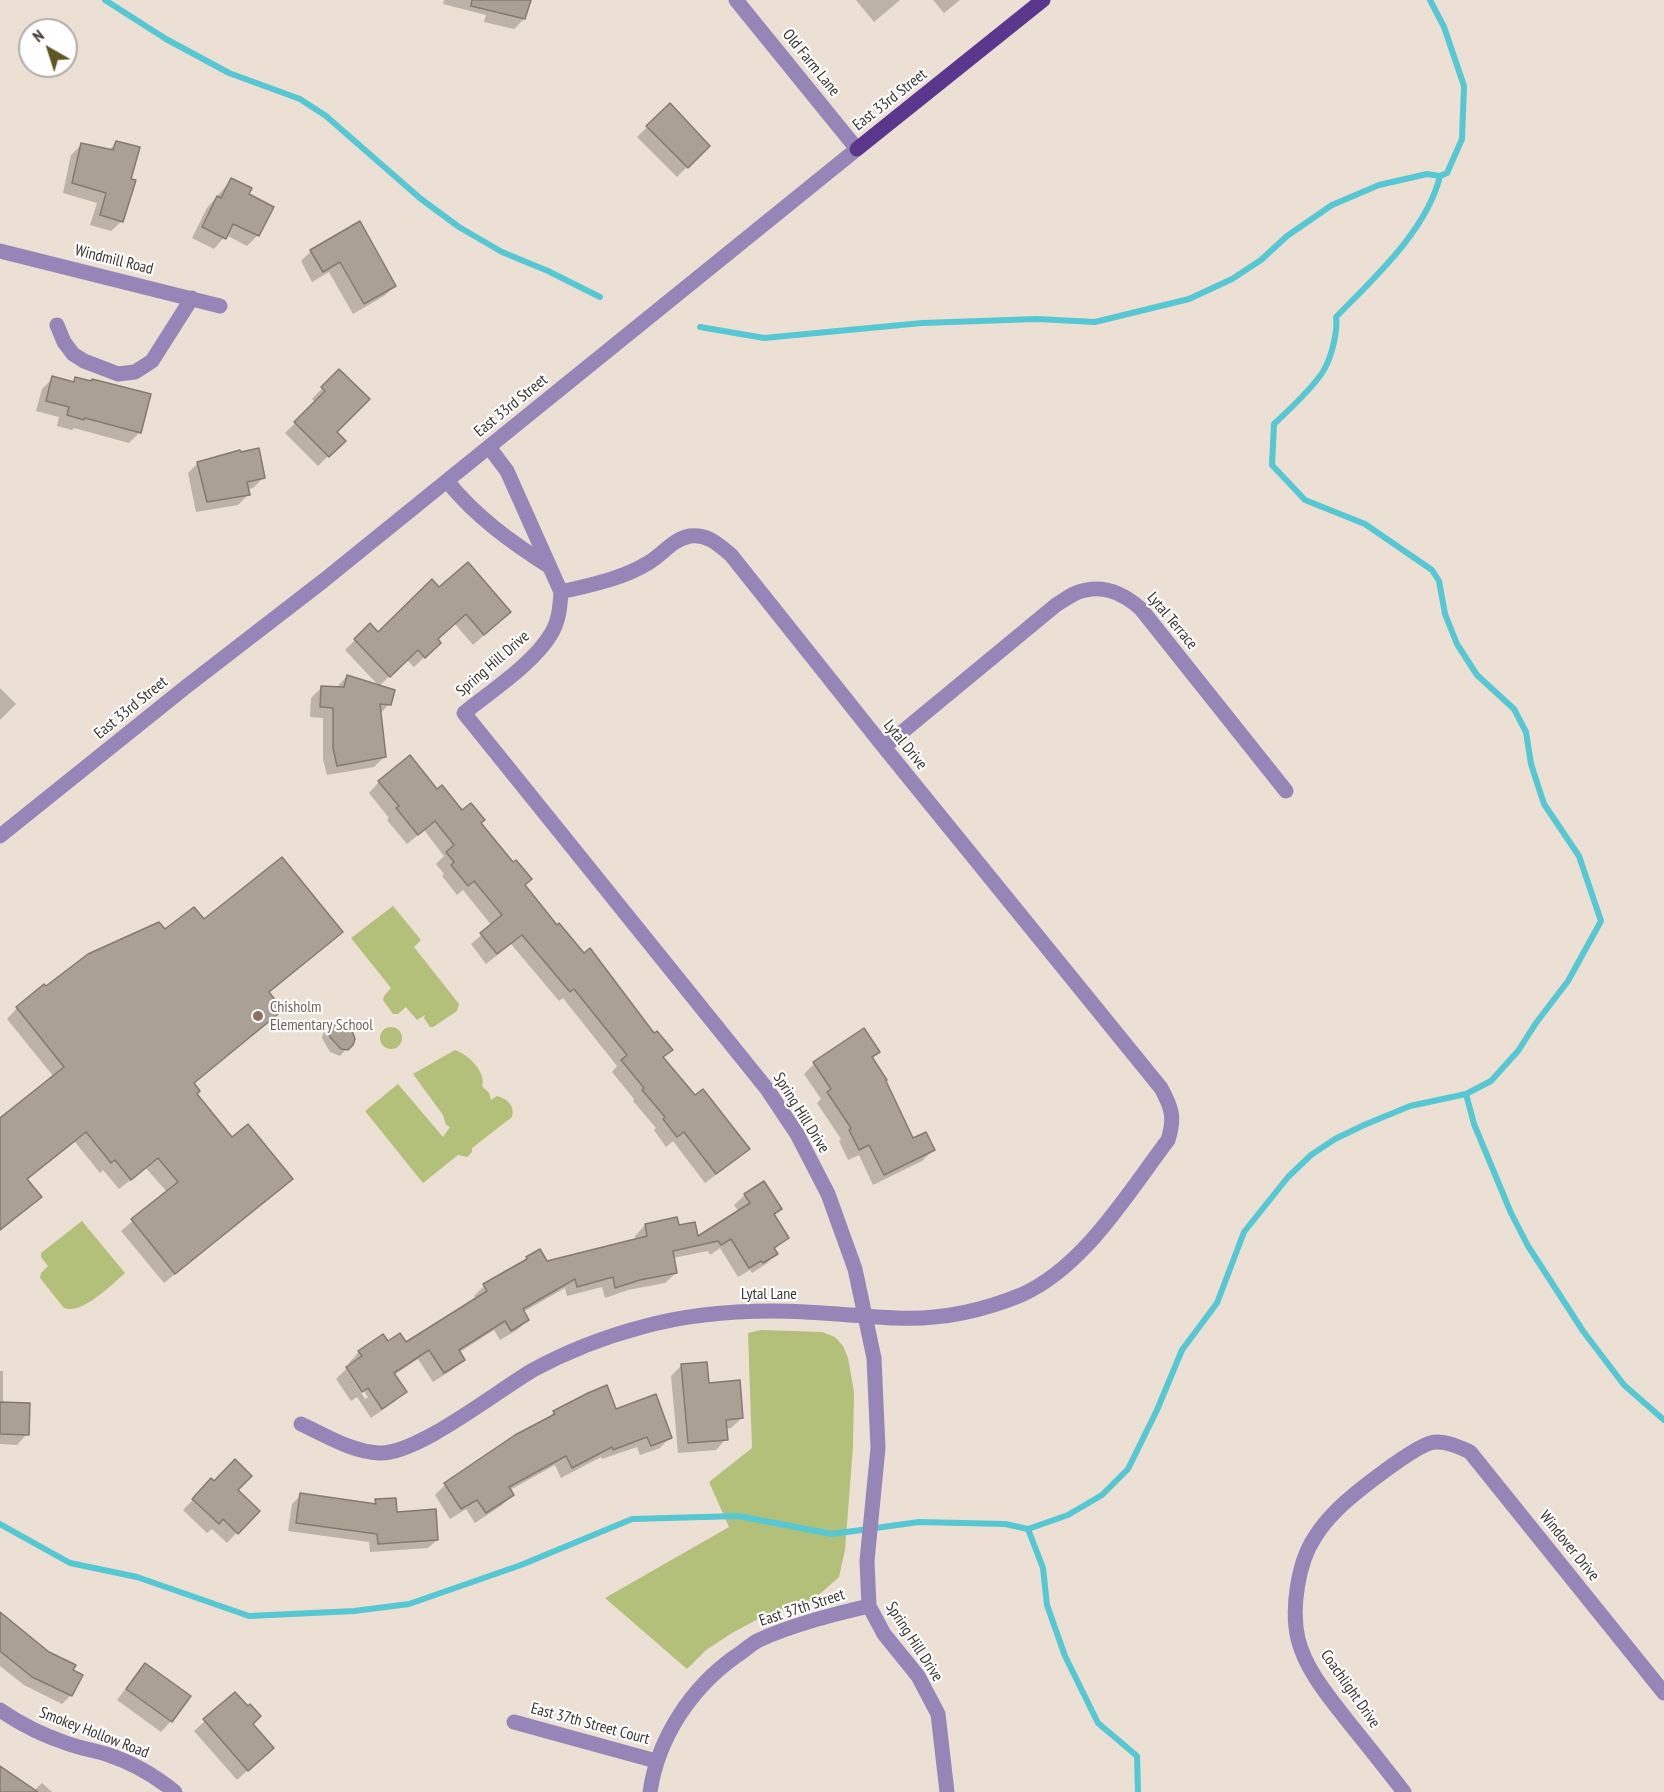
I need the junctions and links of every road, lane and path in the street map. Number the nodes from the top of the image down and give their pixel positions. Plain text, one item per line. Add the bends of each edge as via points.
1 (736, 0) edge
2 (1043, 0) edge
3 (857, 149) junction
4 (0, 251) edge
5 (192, 298) junction
6 (220, 306) dead end
7 (57, 325) dead end
8 (489, 447) junction
9 (447, 482) junction
10 (550, 567) junction
11 (561, 592) junction
12 (884, 747) junction
13 (1286, 791) dead end
14 (0, 836) edge
15 (1170, 1105) joint
16 (866, 1316) junction
17 (301, 1424) dead end
18 (1434, 1442) joint
19 (869, 1606) junction
20 (1664, 1693) edge
21 (0, 1710) edge
22 (514, 1722) dead end
23 (656, 1761) junction
24 (175, 1792) edge
25 (650, 1792) edge
26 (947, 1792) edge
27 (1404, 1792) edge

1 - 3 street, Old Farm Lane
2 - 3 main road, East 33rd Street
3 - 8 street, East 33rd Street
4 - 5 street, Windmill Road
5 - 6 street, Windmill Road
5 - 7 street via 152,361 135,372 118,374 84,361 64,342
8 - 9 street, East 33rd Street
8 - 10 street via 507,471
9 - 10 street via 467,506
9 - 14 street, East 33rd Street
10 - 11 street
11 - 12 street, Lytal Drive via 621,576 649,563 681,539 703,536 717,542
11 - 16 street, Spring Hill Drive via 559,614 540,651 464,713 767,1089 797,1134 828,1194 855,1269
12 - 13 street, Lytal Terrace via 1056,606 1076,593 1097,589 1114,591 1141,609
12 - 15 street, Lytal Drive via 1161,1088
15 - 16 street, Lytal Lane via 1168,1140 1084,1250 1055,1275 1019,1295 974,1311 899,1318
16 - 17 street, Lytal Lane via 774,1311 709,1314 626,1331 563,1354 440,1430 407,1447 379,1454 356,1449
16 - 19 street, Spring Hill Drive via 874,1358 878,1448 867,1561
18 - 20 street, Windover Drive via 1470,1452
18 - 27 street, Coachlight Drive via 1401,1459 1335,1512 1314,1538 1304,1562 1296,1608 1298,1638 1307,1665
19 - 23 street, East 37th Street via 816,1619 757,1641 715,1671 684,1706
19 - 26 street, Spring Hill Drive via 884,1634 918,1676 938,1714
21 - 24 street, Smokey Hollow Road via 34,1731 135,1766
22 - 23 street, East 37th Street Court
23 - 25 street, East 37th Street

